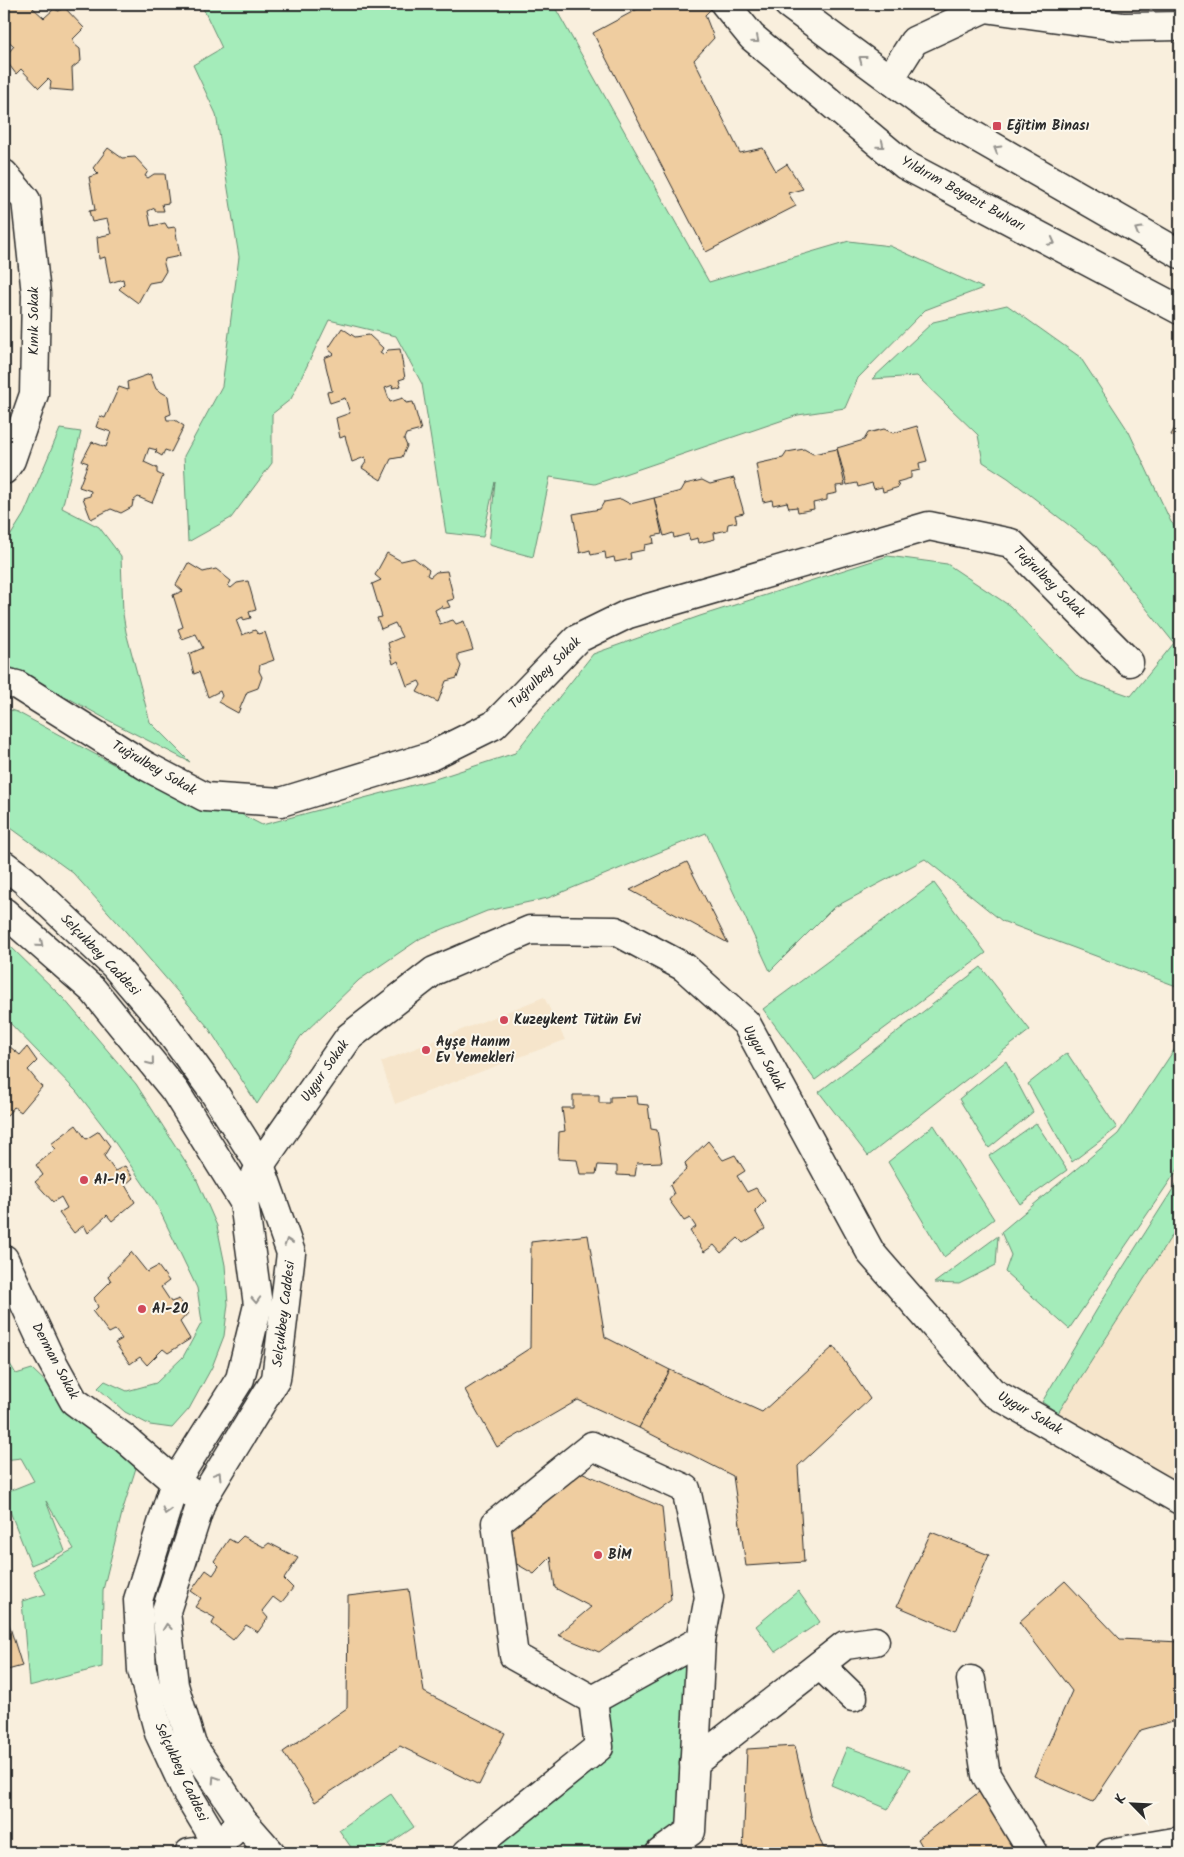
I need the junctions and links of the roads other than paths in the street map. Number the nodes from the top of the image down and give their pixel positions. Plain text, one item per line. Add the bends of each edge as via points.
1 (725, 4) edge
2 (788, 4) edge
3 (1180, 26) edge
4 (890, 79) junction
5 (4, 174) edge
6 (1180, 254) edge
7 (1180, 310) edge
8 (4, 470) edge
9 (1129, 662) dead end
10 (4, 682) edge
11 (4, 865) edge
12 (4, 912) edge
13 (260, 1165) junction
14 (244, 1202) junction
15 (4, 1259) edge
16 (175, 1482) junction
17 (202, 1500) junction
18 (1180, 1500) edge
19 (701, 1640) junction
20 (875, 1640) dead end
21 (820, 1664) junction
22 (971, 1680) dead end
23 (853, 1697) dead end
24 (593, 1700) junction
25 (694, 1763) junction
26 (242, 1820) junction
27 (1180, 1841) edge
28 (221, 1851) edge
29 (471, 1852) edge
30 (189, 1853) edge
31 (271, 1853) edge
32 (660, 1853) edge
33 (1034, 1853) edge
34 (1110, 1853) edge

1 -> 7 street, Yıldırım Beyazıt Bulvarı via 752,37 905,165
4 -> 2 street
3 - 4 street via 1124,27 985,8 914,42
6 -> 4 street via 938,115
5 - 8 street, Kınık Sokak via 26,200 36,294 34,394 11,460
9 - 10 street, Tuğrulbey Sokak via 1011,543 929,526 628,614 577,639 494,725 431,756 281,802 205,797 146,766 17,685
11 - 13 street, Selçukbey Caddesi via 114,965 162,1021 213,1091
12 -> 14 street, Selçukbey Caddesi via 93,990 175,1091
13 - 14 street, Uygur Sokak
17 -> 13 street, Selçukbey Caddesi via 276,1379 291,1253
13 - 18 street, Uygur Sokak via 349,1036 434,971 530,930 616,931 684,967 746,1023 871,1253 992,1392
14 -> 16 street, Selçukbey Caddesi via 258,1305 240,1379
15 - 16 street, Derman Sokak via 48,1354 74,1401 123,1437
16 - 17 street, Derman Sokak
16 -> 28 street, Selçukbey Caddesi via 138,1600 142,1670 159,1733 187,1793
26 -> 17 street, Selçukbey Caddesi via 192,1745 174,1685 166,1611
19 - 24 street
19 - 24 street via 709,1597 686,1489 592,1446 496,1523 514,1656
19 - 25 street
20 - 21 street via 845,1645
21 - 23 street
21 - 25 street
22 - 33 street via 986,1775
24 - 29 street via 599,1747
25 - 32 street via 691,1831
26 - 28 street
26 - 31 street, Selçukbey Caddesi
27 - 34 street
28 - 30 street

